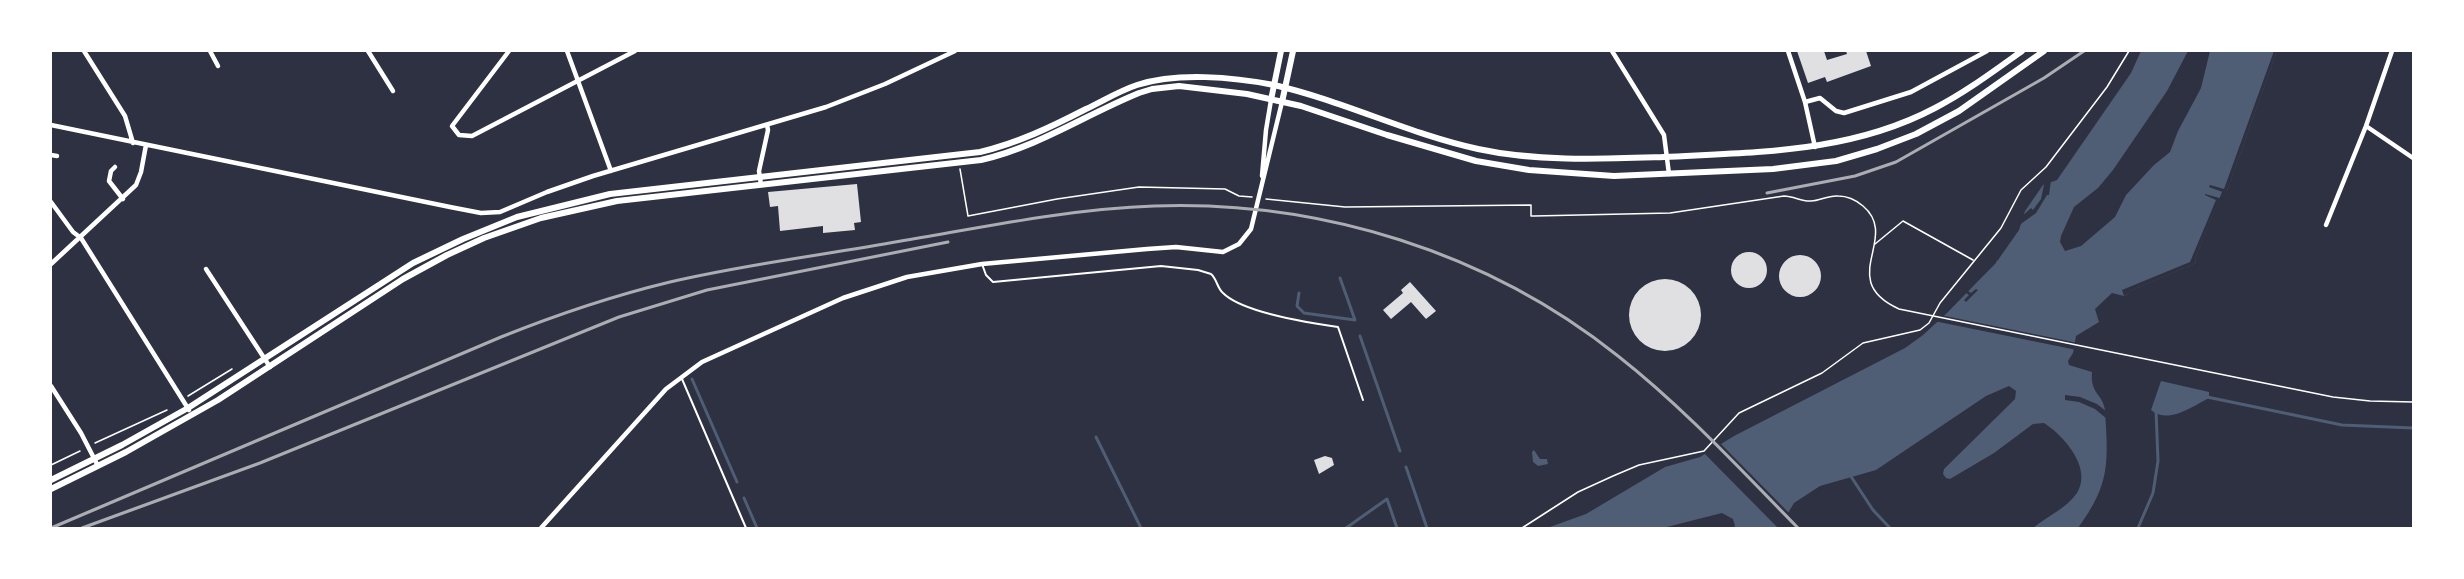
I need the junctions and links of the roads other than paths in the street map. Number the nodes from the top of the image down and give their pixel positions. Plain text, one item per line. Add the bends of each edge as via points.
1 (84, 51) edge
2 (210, 51) edge
3 (368, 51) edge
4 (508, 51) edge
5 (567, 51) edge
6 (635, 51) edge
7 (955, 51) edge
8 (1281, 51) edge
9 (1293, 51) edge
10 (1612, 51) edge
11 (1788, 51) edge
12 (1987, 51) edge
13 (2022, 51) edge
14 (2044, 51) edge
15 (2392, 51) edge
16 (218, 66) dead end
17 (579, 82) junction
18 (1274, 85) junction
19 (1287, 88) junction
20 (393, 92) dead end
21 (1271, 100) junction
22 (1282, 102) junction
23 (1805, 102) junction
24 (51, 125) edge
25 (767, 125) junction
26 (2366, 126) junction
27 (133, 142) junction
28 (146, 145) junction
29 (1815, 147) junction
30 (51, 155) edge
31 (57, 156) dead end
32 (1667, 157) junction
33 (2413, 158) edge
34 (115, 167) dead end
35 (611, 171) junction
36 (1669, 174) junction
37 (760, 177) junction
38 (1262, 182) junction
39 (761, 185) junction
40 (123, 199) junction
41 (51, 202) edge
42 (2326, 225) dead end
43 (81, 238) junction
44 (51, 264) edge
45 (982, 264) junction
46 (206, 269) dead end
47 (265, 360) junction
48 (270, 367) junction
49 (681, 376) junction
50 (51, 386) edge
51 (1363, 400) dead end
52 (188, 408) junction
53 (192, 415) junction
54 (94, 459) junction
55 (98, 466) junction
56 (51, 480) edge
57 (51, 489) edge
58 (541, 528) edge
59 (746, 528) edge

1 - 27 street via 124,116
2 - 16 street
3 - 20 street
4 - 17 street via 452,126 459,135 472,136
5 - 17 street
6 - 17 street
7 - 25 street via 885,84
8 - 18 main road
9 - 19 main road
10 - 32 street via 1657,121 1665,138
11 - 23 street
12 - 23 street via 1911,92 1844,113 1820,98
13 - 29 main road via 1933,109 1865,136
14 - 36 main road via 1959,111 1877,149 1797,168
15 - 26 street
17 - 35 street
18 - 19 main road
18 - 21 main road
18 - 37 main road via 1200,78 1149,82 1038,134 998,148 959,156
19 - 22 main road
19 - 32 main road via 1481,150 1580,159
21 - 22 main road
21 - 38 street
21 - 39 main road via 1179,86 1152,89 1020,150 959,163
22 - 36 main road via 1476,160 1529,170 1614,176
22 - 38 street
23 - 29 street
24 - 27 street
25 - 35 street
25 - 37 street
26 - 33 street
26 - 42 street
27 - 28 street
28 - 35 street via 481,213 500,212
28 - 40 street via 136,185
29 - 32 main road
30 - 31 street
32 - 36 street
34 - 40 street via 109,181
37 - 39 street
37 - 47 main road via 610,194 518,217 399,272
38 - 45 street via 1251,229 1239,244 1223,252 1176,247
39 - 48 main road via 617,201 541,218 484,238 403,279
40 - 43 street
41 - 43 street
43 - 44 street
43 - 52 street
45 - 49 street via 907,277 843,298 702,362
45 - 51 lane via 993,282 1161,266 1211,274 1221,292 1237,303 1338,327
46 - 47 street
47 - 48 street
47 - 52 main road
48 - 53 main road
49 - 58 street
49 - 59 lane
50 - 54 street
52 - 53 street
52 - 54 main road
53 - 55 main road
54 - 55 street
54 - 56 main road
55 - 57 main road

